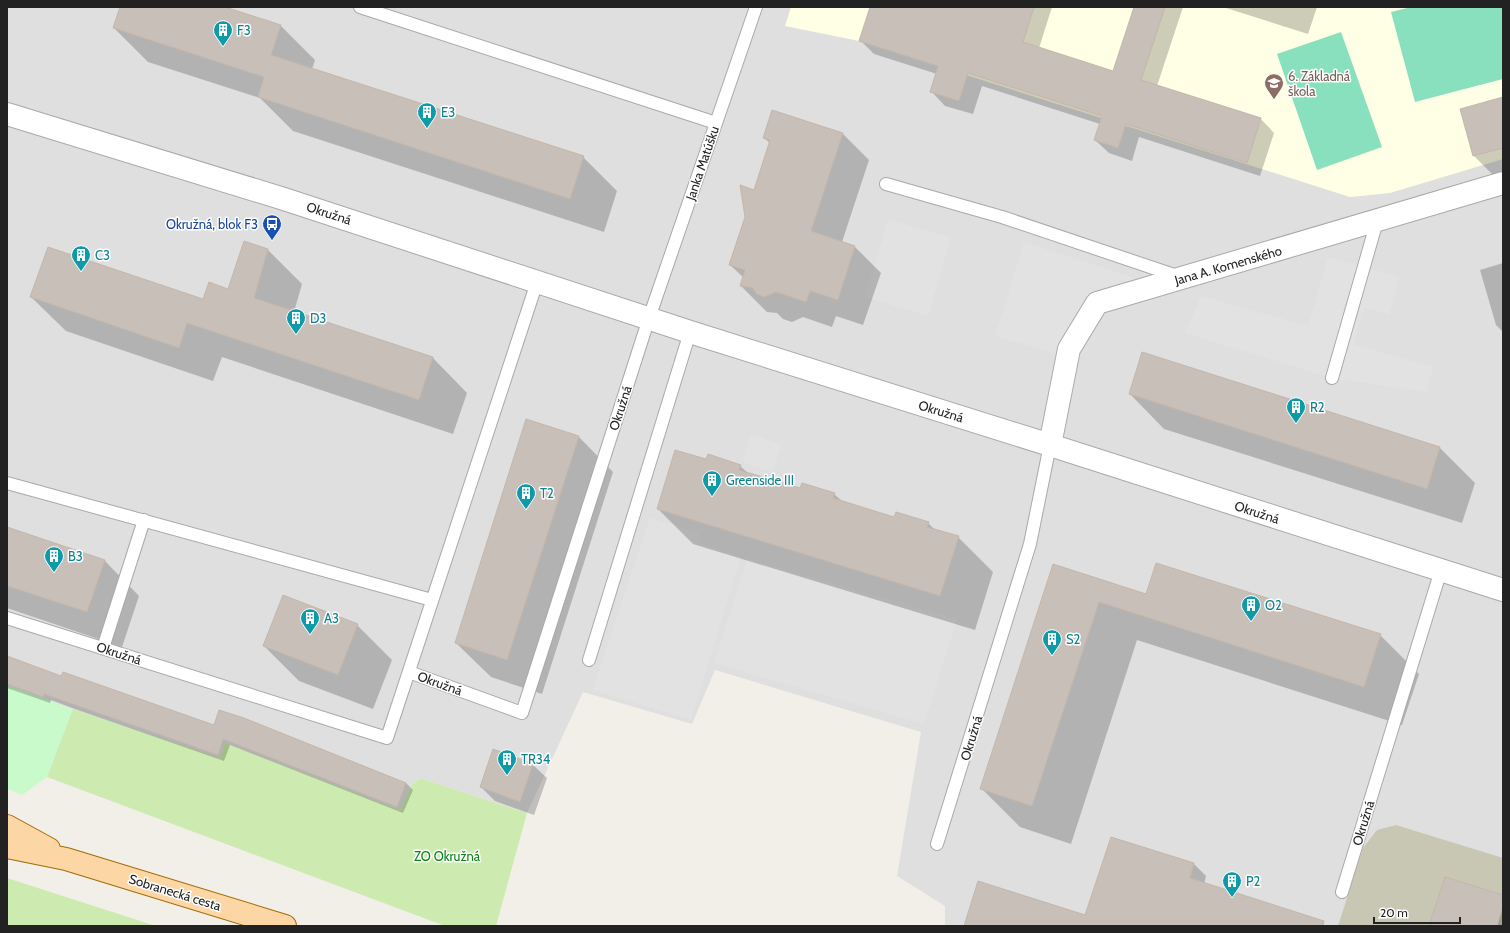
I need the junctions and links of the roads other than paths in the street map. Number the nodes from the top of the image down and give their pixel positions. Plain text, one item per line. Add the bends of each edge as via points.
1 (360, 7) edge
2 (756, 7) edge
3 (7, 114) edge
4 (716, 123) junction
5 (1503, 183) edge
6 (886, 184) dead end
7 (1377, 221) junction
8 (1184, 278) junction
9 (537, 282) junction
10 (649, 318) junction
11 (690, 332) junction
12 (1332, 378) dead end
13 (1050, 445) junction
14 (7, 483) edge
15 (144, 520) junction
16 (1442, 570) junction
17 (1503, 590) edge
18 (432, 600) junction
19 (7, 618) edge
20 (103, 648) junction
21 (589, 660) dead end
22 (409, 672) junction
23 (7, 826) edge
24 (937, 844) dead end
25 (7, 847) edge
26 (66, 859) junction
27 (1342, 892) dead end
28 (285, 926) edge

1 - 4 lane
2 - 4 lane, Janka Matúšku
3 - 9 street, Okružná via 284,199
4 - 10 lane, Janka Matúšku
5 - 7 street, Jana A. Komenského
6 - 8 lane via 1002,217
7 - 8 street, Jana A. Komenského
7 - 12 lane
8 - 13 street, Jana A. Komenského via 1097,303 1069,349
9 - 10 street, Okružná
9 - 18 lane
10 - 11 street, Okružná
10 - 22 lane, Okružná via 522,713
11 - 13 street, Okružná
11 - 21 lane
13 - 16 street, Okružná
13 - 24 lane, Okružná via 1030,544
14 - 15 lane
15 - 18 lane
15 - 20 lane
16 - 17 street, Okružná
16 - 27 lane, Okružná
18 - 22 lane
19 - 20 lane, Okružná
20 - 22 lane, Okružná via 387,738
23 - 26 main road, Sobranecká cesta
25 - 26 main road, Sobranecká cesta
26 - 28 main road, Sobranecká cesta

